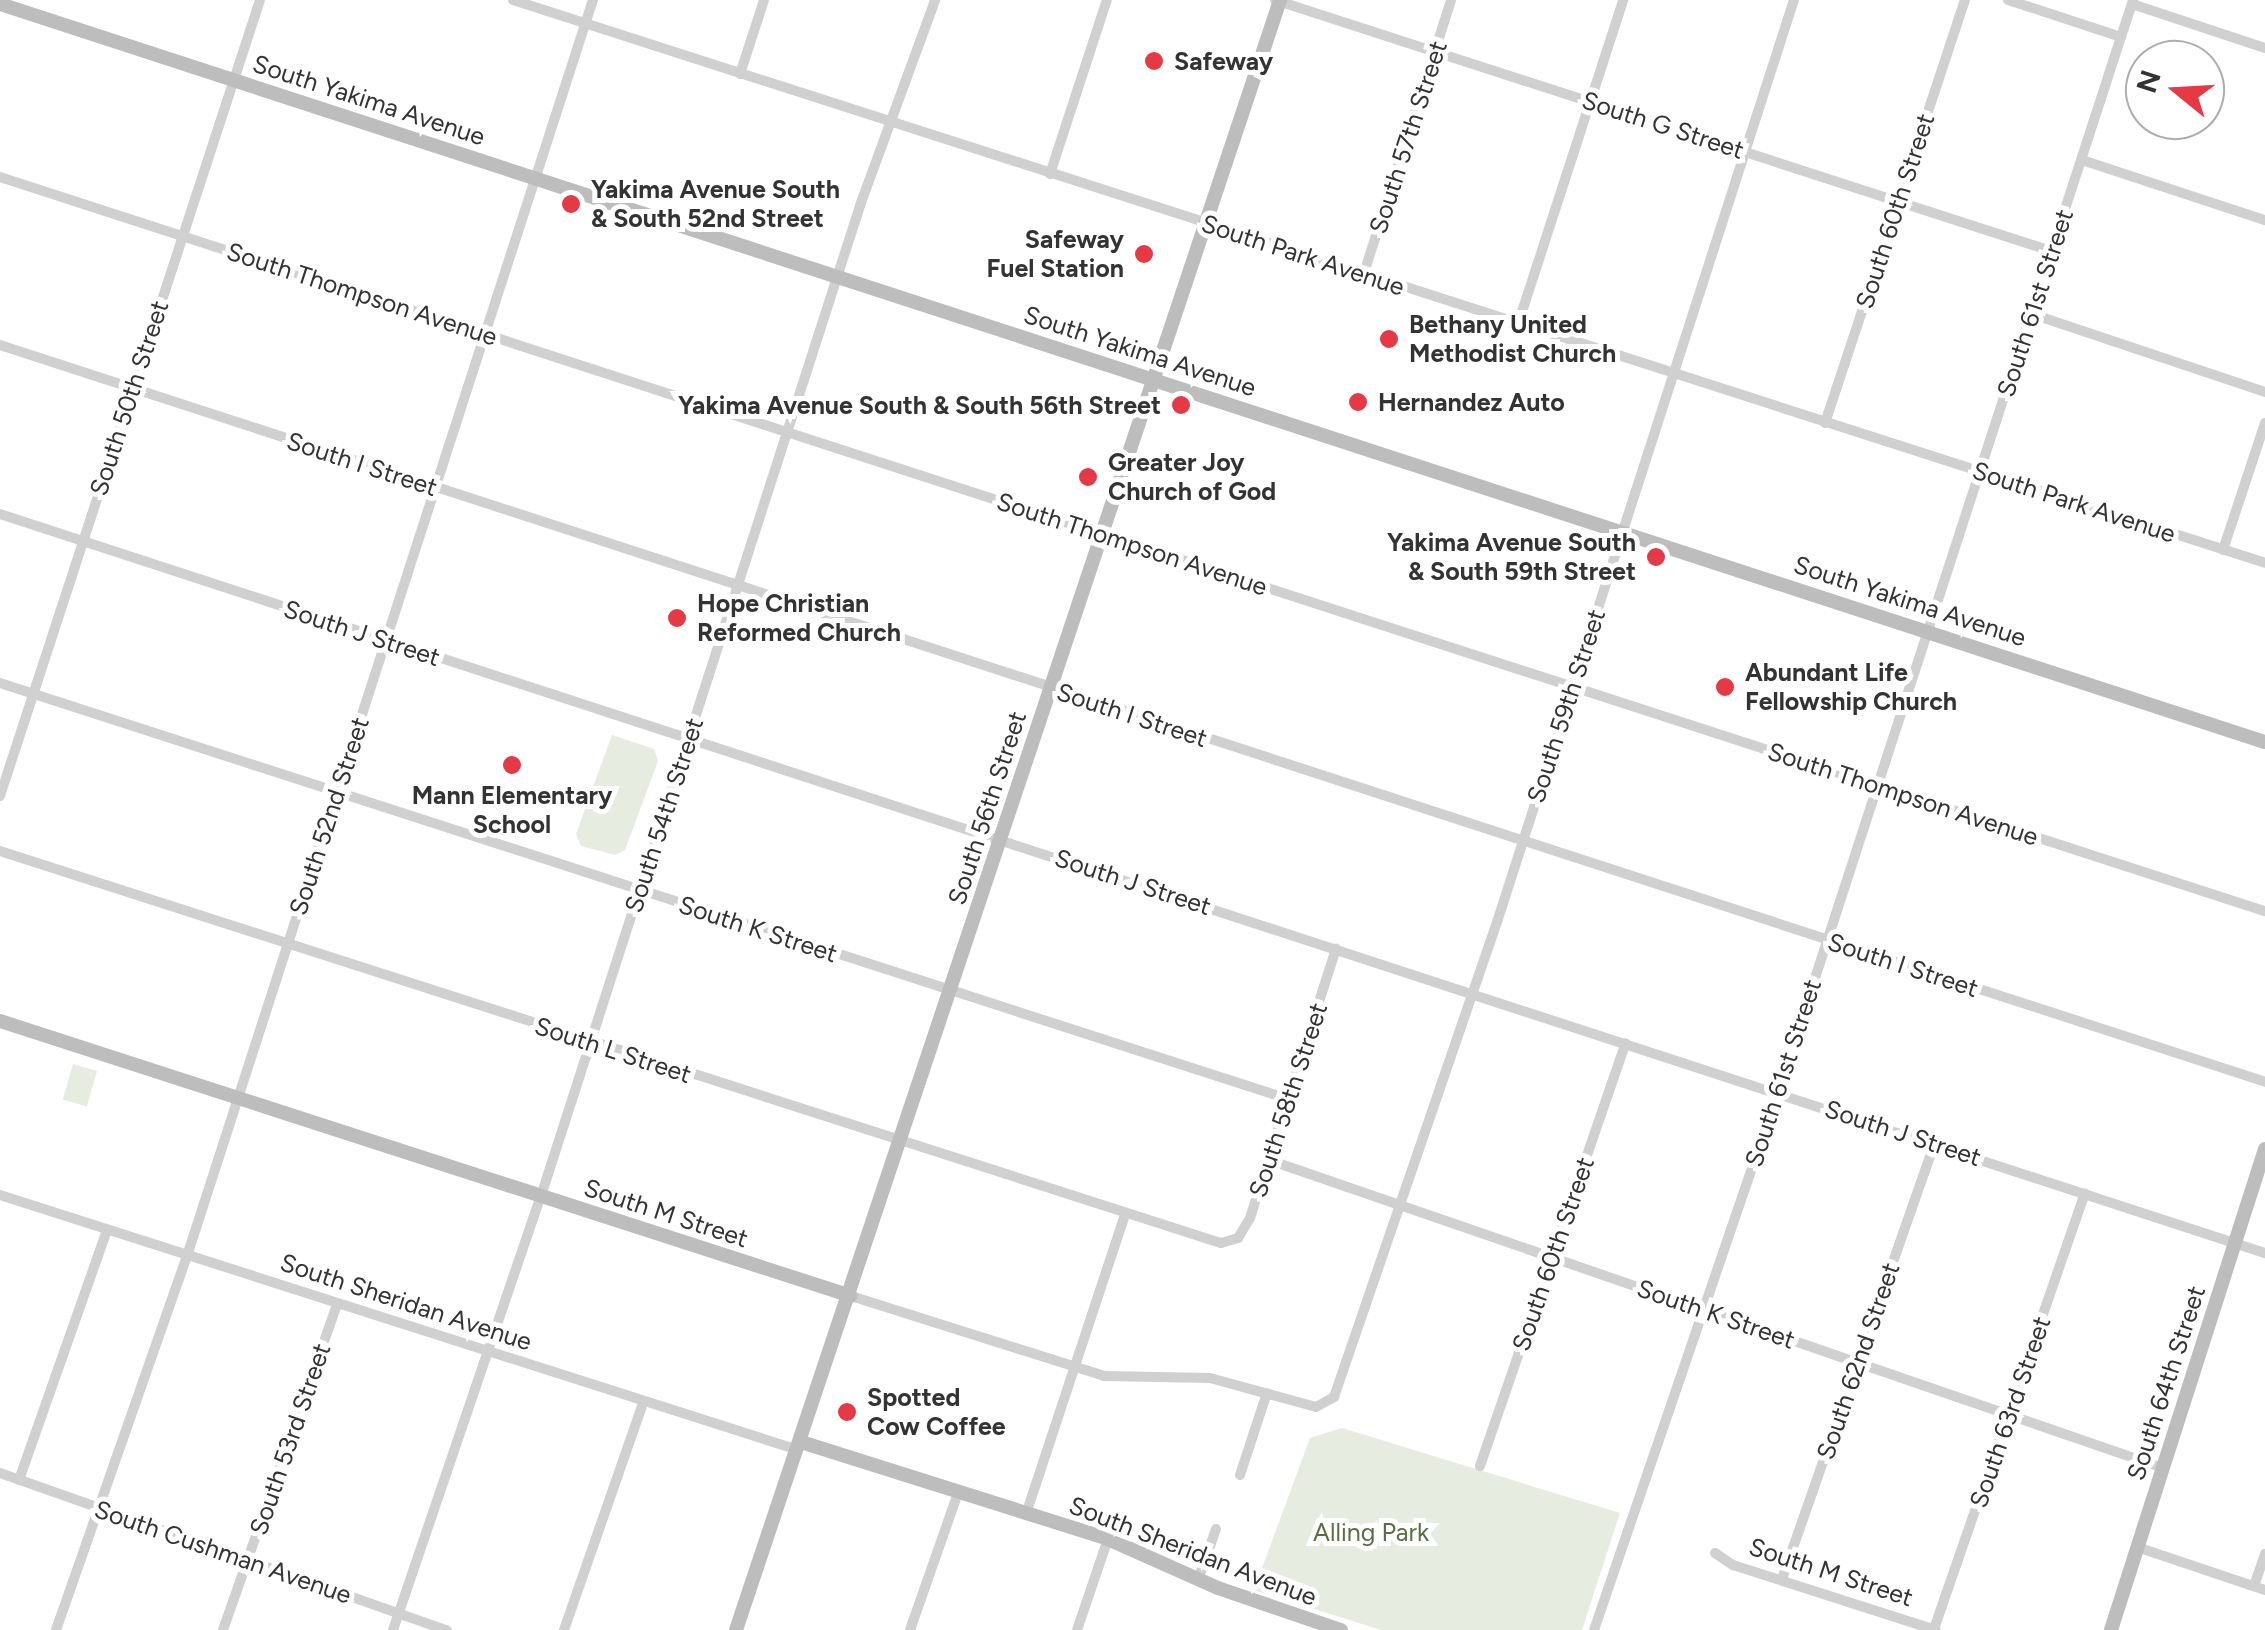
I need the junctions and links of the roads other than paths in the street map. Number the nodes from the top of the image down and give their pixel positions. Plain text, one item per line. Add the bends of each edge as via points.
1 (260, 0) edge
2 (513, 0) edge
3 (593, 0) edge
4 (764, 0) edge
5 (935, 0) edge
6 (1107, 0) edge
7 (1278, 0) edge
8 (1452, 0) edge
9 (1623, 0) edge
10 (1794, 0) edge
11 (1965, 0) edge
12 (2008, 0) edge
13 (2133, 2) edge
14 (0, 4) edge
15 (585, 23) junction
16 (2121, 37) junction
17 (2265, 48) edge
18 (1435, 52) junction
19 (740, 74) junction
20 (232, 80) junction
21 (1590, 102) junction
22 (894, 123) junction
23 (1745, 151) junction
24 (2082, 160) junction
25 (1050, 174) junction
26 (0, 177) edge
27 (536, 178) junction
28 (1898, 201) junction
29 (2265, 220) edge
30 (1206, 224) junction
31 (182, 236) junction
32 (2051, 252) junction
33 (1364, 273) junction
34 (840, 277) junction
35 (2032, 314) junction
36 (1518, 324) junction
37 (485, 334) junction
38 (0, 345) edge
39 (1674, 374) junction
40 (1154, 379) junction
41 (132, 388) junction
42 (2265, 392) edge
43 (1825, 422) junction
44 (2265, 423) edge
45 (790, 433) junction
46 (1980, 472) junction
47 (435, 488) junction
48 (0, 514) edge
49 (1622, 530) junction
50 (1102, 534) junction
51 (83, 541) junction
52 (2223, 550) junction
53 (2265, 564) edge
54 (739, 587) junction
55 (1927, 630) junction
56 (385, 640) junction
57 (0, 683) edge
58 (1572, 688) junction
59 (1050, 689) junction
60 (34, 694) junction
61 (688, 739) junction
62 (2265, 742) edge
63 (1877, 785) junction
64 (336, 792) junction
65 (0, 796) edge
66 (1001, 839) junction
67 (1522, 842) junction
68 (0, 852) edge
69 (640, 890) junction
70 (2265, 912) edge
71 (1827, 940) junction
72 (287, 944) junction
73 (1336, 948) junction
74 (952, 991) junction
75 (1473, 994) junction
76 (0, 1020) edge
77 (590, 1042) junction
78 (1626, 1043) junction
79 (2265, 1082) edge
80 (1778, 1092) junction
81 (238, 1098) junction
82 (1288, 1099) junction
83 (902, 1142) junction
84 (1934, 1144) junction
85 (2265, 1149) edge
86 (1269, 1160) junction
87 (2086, 1193) junction
88 (0, 1195) edge
89 (541, 1196) junction
90 (1400, 1204) junction
91 (1125, 1215) junction
92 (107, 1230) junction
93 (1228, 1242) joint
94 (2235, 1243) junction
95 (2265, 1252) edge
96 (188, 1256) junction
97 (1551, 1257) junction
98 (851, 1296) junction
99 (337, 1304) junction
100 (1704, 1310) junction
101 (489, 1353) junction
102 (1857, 1364) junction
103 (1075, 1368) junction
104 (1267, 1393) junction
105 (643, 1403) junction
106 (1325, 1406) joint
107 (2010, 1416) junction
108 (800, 1446) junction
109 (1480, 1466) dead end
110 (2163, 1468) junction
111 (0, 1473) edge
112 (1240, 1475) dead end
113 (18, 1480) junction
114 (958, 1492) junction
115 (99, 1508) junction
116 (1026, 1514) junction
117 (1216, 1529) dead end
118 (1108, 1539) junction
119 (2137, 1547) junction
120 (1715, 1553) dead end
121 (2265, 1554) edge
122 (247, 1561) junction
123 (1782, 1579) junction
124 (1198, 1580) junction
125 (2260, 1588) edge
126 (399, 1613) junction
127 (56, 1630) edge
128 (223, 1630) edge
129 (393, 1630) edge
130 (446, 1630) edge
131 (564, 1630) edge
132 (736, 1630) edge
133 (910, 1630) edge
134 (1077, 1630) edge
135 (1341, 1630) edge
136 (1594, 1630) edge
137 (1935, 1630) edge
138 (2111, 1630) edge

1 - 20 street, South 50th Street
2 - 15 street, South Park Avenue
3 - 15 street, South 52nd Street
4 - 19 street
5 - 22 street, South 54th Street
6 - 25 street
7 - 18 street, South G Street
7 - 30 main road, South 56th Street
8 - 18 street, South 57th Street
9 - 21 street
10 - 23 street, South 59th Street
11 - 28 street, South 60th Street
12 - 16 street
13 - 16 street, South 61st Street
13 - 17 street
14 - 20 main road, South Yakima Avenue
15 - 19 street, South Park Avenue
15 - 27 street, South 52nd Street
16 - 24 street, South 61st Street
18 - 21 street, South G Street
18 - 33 street, South 57th Street
19 - 22 street, South Park Avenue
20 - 27 main road, South Yakima Avenue
20 - 31 street, South 50th Street
21 - 23 street, South G Street
21 - 36 street
22 - 25 street, South Park Avenue
22 - 34 street, South 54th Street
23 - 28 street, South G Street
23 - 39 street, South 59th Street
24 - 29 street
24 - 32 street, South 61st Street
25 - 30 street, South Park Avenue
26 - 31 street, South Thompson Avenue
27 - 34 main road, South Yakima Avenue
27 - 37 street, South 52nd Street
28 - 32 street, South G Street
28 - 43 street, South 60th Street
30 - 33 street, South Park Avenue
30 - 40 main road, South 56th Street
31 - 37 street, South Thompson Avenue
31 - 41 street, South 50th Street
32 - 35 street, South 61st Street
33 - 36 street, South Park Avenue
34 - 40 main road, South Yakima Avenue
34 - 45 street, South 54th Street
35 - 42 street
35 - 46 street, South 61st Street
36 - 39 street, South Park Avenue
37 - 45 street, South Thompson Avenue
37 - 47 street, South 52nd Street
38 - 41 street, South I Street
39 - 43 street, South Park Avenue
39 - 49 street, South 59th Street
40 - 49 main road, South Yakima Avenue
40 - 50 main road, South 56th Street
41 - 47 street, South I Street
41 - 51 street, South 50th Street
43 - 46 street, South Park Avenue
44 - 52 street
45 - 50 street, South Thompson Avenue
45 - 54 street, South 54th Street
46 - 52 street, South Park Avenue
46 - 55 street, South 61st Street
47 - 54 street, South I Street
47 - 56 street, South 52nd Street
48 - 51 street, South J Street
49 - 55 main road, South Yakima Avenue
49 - 58 street, South 59th Street
50 - 58 street, South Thompson Avenue
50 - 59 main road, South 56th Street
51 - 56 street, South J Street
51 - 60 street, South 50th Street
52 - 53 street, South Park Avenue
54 - 59 street, South I Street
54 - 61 street, South 54th Street
55 - 62 main road, South Yakima Avenue
55 - 63 street, South 61st Street
56 - 61 street, South J Street
56 - 64 street, South 52nd Street
57 - 60 street, South K Street
58 - 63 street, South Thompson Avenue
58 - 67 street, South 59th Street
59 - 66 main road, South 56th Street
59 - 67 street, South I Street
60 - 64 street, South K Street
60 - 65 street, South 50th Street
61 - 66 street, South J Street
61 - 69 street, South 54th Street
63 - 70 street, South Thompson Avenue
63 - 71 street, South 61st Street
64 - 69 street, South K Street
64 - 72 street, South 52nd Street
66 - 73 street, South J Street
66 - 74 main road, South 56th Street
67 - 71 street, South I Street
67 - 75 street, South 59th Street
68 - 72 street, South L Street
69 - 74 street, South K Street
69 - 77 street, South 54th Street
71 - 79 street, South I Street
71 - 80 street, South 61st Street
72 - 77 street, South L Street
72 - 81 street, South 52nd Street
73 - 75 street, South J Street
73 - 82 street, South 58th Street
74 - 82 street, South K Street
74 - 83 main road, South 56th Street
75 - 78 street, South J Street
75 - 90 street, South 59th Street
76 - 81 main road, South M Street
77 - 83 street, South L Street
77 - 89 street, South 54th Street
78 - 80 street, South J Street
78 - 97 street, South 60th Street
80 - 84 street, South J Street
80 - 100 street, South 61st Street
81 - 89 main road, South M Street
81 - 96 street, South 52nd Street
82 - 86 street, South 58th Street
83 - 91 street, South L Street
83 - 98 main road, South 56th Street
84 - 87 street, South J Street
84 - 102 street, South 62nd Street
85 - 94 main road, South 64th Street
86 - 90 street, South K Street
86 - 93 street, South 58th Street via 1247,1226
87 - 94 street, South J Street
87 - 107 street, South 63rd Street
88 - 92 street, South Sheridan Avenue
89 - 98 main road, South M Street
89 - 101 street, South 54th Street
90 - 97 street, South K Street
90 - 106 street, South 59th Street via 1339,1387
91 - 93 street, South L Street
91 - 103 street
92 - 96 street, South Sheridan Avenue
92 - 113 street
94 - 95 street, South J Street
94 - 110 main road, South 64th Street
96 - 99 street, South Sheridan Avenue
96 - 115 street, South 52nd Street
97 - 100 street, South K Street
97 - 109 street, South 60th Street
98 - 103 street, South M Street
98 - 108 main road, South 56th Street
99 - 101 street, South Sheridan Avenue
99 - 122 street, South 53rd Street
100 - 102 street, South K Street
100 - 136 street, South 61st Street
101 - 105 street, South Sheridan Avenue
101 - 126 street, South 54th Street
102 - 107 street, South K Street
102 - 123 street, South 62nd Street
103 - 104 street, South M Street via 1125,1380 1210,1378
103 - 116 street
104 - 106 street, South M Street
104 - 112 street
105 - 108 street, South Sheridan Avenue
105 - 131 street
107 - 110 street, South K Street
107 - 137 street, South 63rd Street
108 - 114 main road, South Sheridan Avenue
108 - 132 main road, South 56th Street
110 - 119 main road, South 64th Street
111 - 113 street, South Cushman Avenue
113 - 115 street, South Cushman Avenue
114 - 116 main road, South Sheridan Avenue
114 - 133 street
115 - 122 street, South Cushman Avenue
115 - 127 street, South 52nd Street
116 - 118 main road, South Sheridan Avenue
117 - 124 street
118 - 124 main road, South Sheridan Avenue
118 - 134 street
119 - 125 street
119 - 138 main road, South 64th Street
120 - 123 street, South M Street
121 - 125 street
122 - 126 street, South Cushman Avenue
122 - 128 street, South 53rd Street
123 - 137 street, South M Street
124 - 135 main road, South Sheridan Avenue
126 - 129 street, South 54th Street
126 - 130 street, South Cushman Avenue

